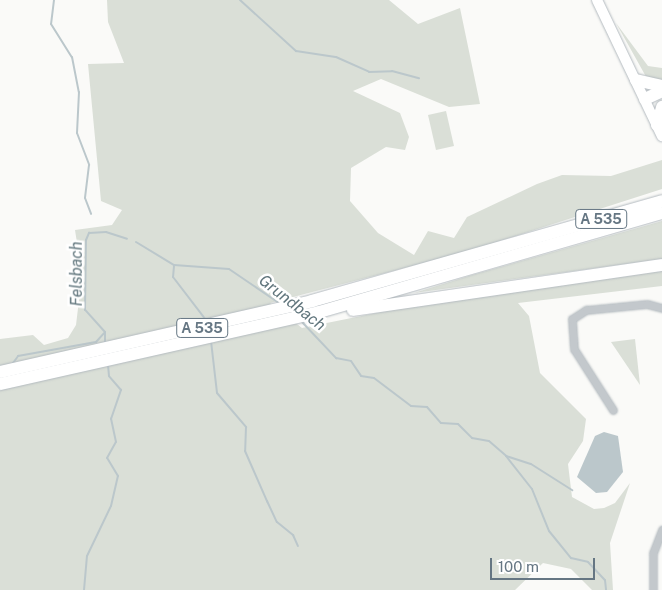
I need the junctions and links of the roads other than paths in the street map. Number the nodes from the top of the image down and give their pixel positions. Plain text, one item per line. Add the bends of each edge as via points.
1 (597, 0) edge
2 (636, 80) junction
3 (662, 86) edge
4 (662, 91) edge
5 (662, 101) edge
6 (647, 103) junction
7 (662, 107) edge
8 (660, 131) edge
9 (662, 201) edge
10 (662, 213) edge
11 (662, 265) edge
12 (407, 288) junction
13 (662, 308) edge
14 (0, 372) edge
15 (0, 384) edge
16 (613, 410) dead end
17 (662, 530) edge
18 (653, 590) edge

1 - 2 main road
2 - 3 highway
2 - 6 main road
4 - 6 highway
5 - 6 highway
6 - 8 main road
7 - 8 highway
9 - 12 highway, A 535
10 - 12 highway, A 535
11 - 12 highway
12 - 14 highway, A 535
12 - 15 highway, A 535 via 302,316
13 - 16 street via 647,304 586,310 572,319 574,349
17 - 18 street via 653,553

